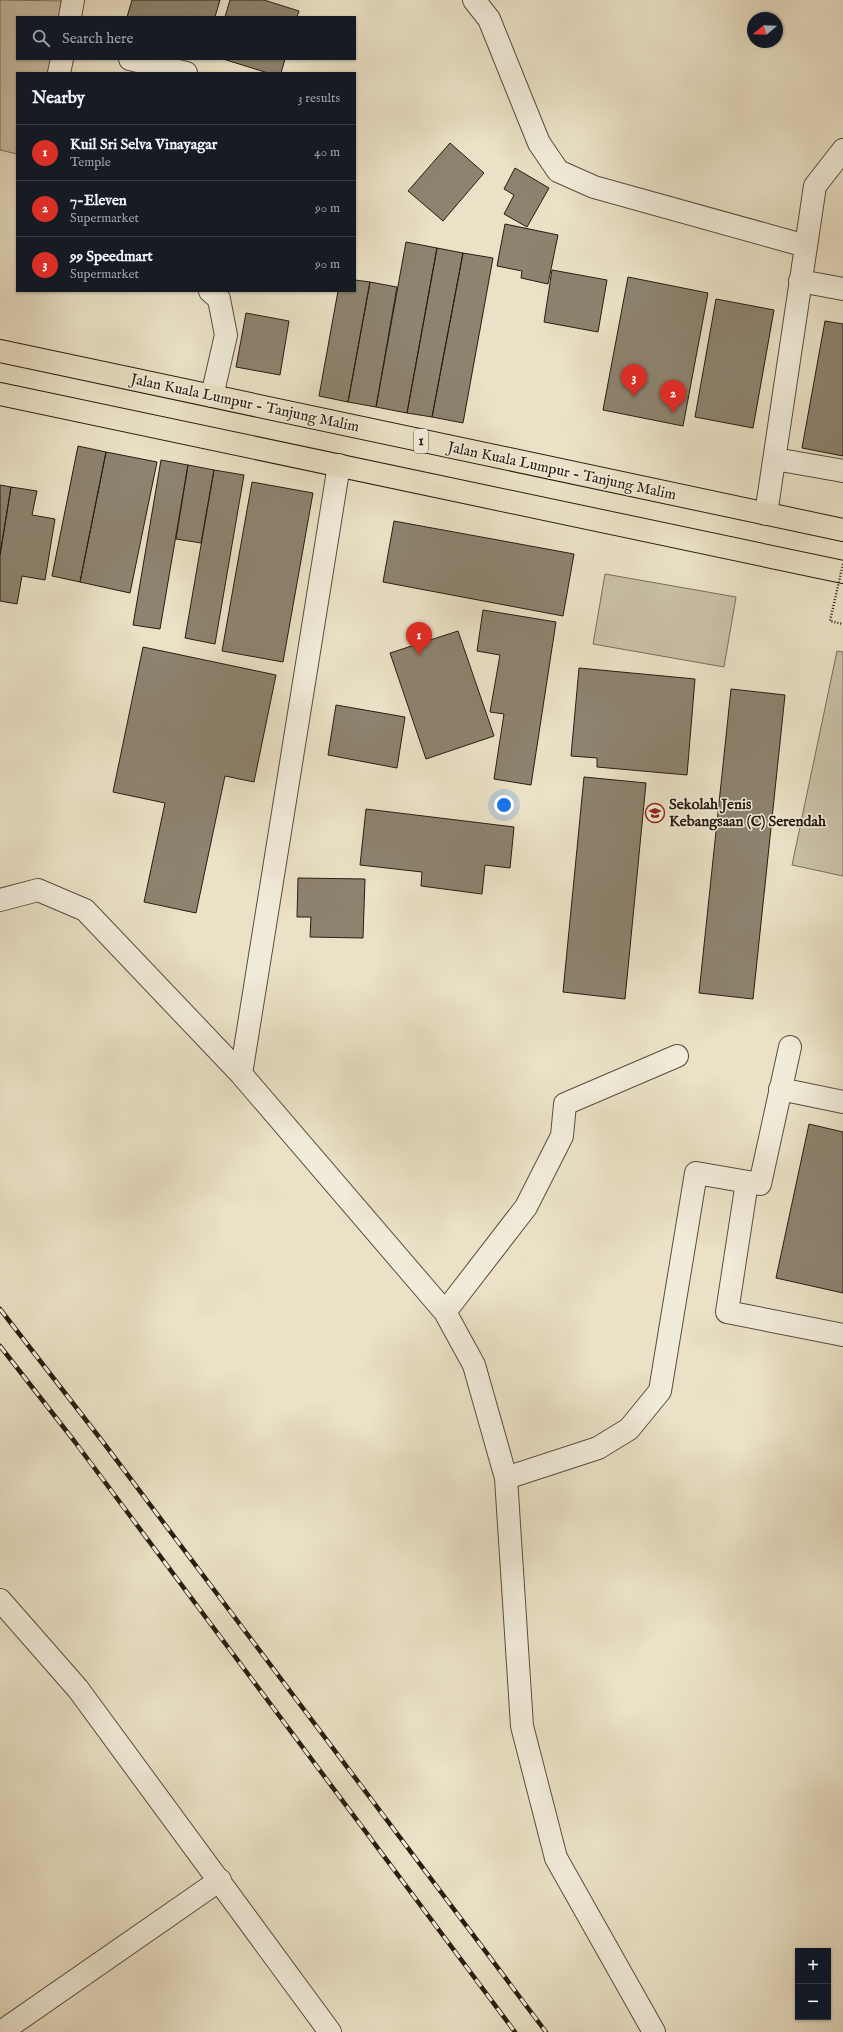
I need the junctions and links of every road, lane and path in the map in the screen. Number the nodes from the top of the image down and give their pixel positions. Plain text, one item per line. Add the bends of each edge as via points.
1 (73, 0) edge
2 (474, 0) edge
3 (70, 16) edge
4 (62, 60) edge
5 (134, 60) edge
6 (59, 72) edge
7 (182, 72) edge
8 (843, 150) edge
9 (806, 246) junction
10 (800, 281) junction
11 (843, 289) edge
12 (211, 292) edge
13 (0, 351) edge
14 (0, 394) edge
15 (212, 396) junction
16 (774, 459) junction
17 (338, 465) junction
18 (843, 471) edge
19 (766, 514) junction
20 (843, 530) edge
21 (843, 564) edge
22 (843, 572) edge
23 (843, 624) edge
24 (0, 900) edge
25 (790, 1047) dead end
26 (677, 1056) dead end
27 (241, 1074) junction
28 (780, 1089) junction
29 (843, 1102) edge
30 (747, 1182) junction
31 (445, 1312) junction
32 (843, 1335) edge
33 (506, 1478) junction
34 (1, 1602) edge
35 (220, 1880) junction
36 (1, 2032) edge
37 (330, 2032) edge
38 (654, 2032) edge

1 - 3 street
2 - 9 street via 489,19 539,143 558,170 594,187
4 - 6 street
5 - 7 street
8 - 9 street via 815,186
9 - 10 street
10 - 11 street
10 - 16 street
12 - 15 street via 219,299 226,335
13 - 15 main road, Jalan Kuala Lumpur - Tanjung Malim / 1
14 - 17 main road
15 - 19 main road, Jalan Kuala Lumpur - Tanjung Malim / 1
16 - 18 street
16 - 19 street
17 - 22 main road
17 - 27 street
19 - 20 main road, Jalan Kuala Lumpur - Tanjung Malim / 1
21 - 23 path, bridge via 830,621
24 - 27 street via 38,890 85,910
25 - 28 street
26 - 31 street via 566,1104 562,1136 526,1207
27 - 31 street
28 - 29 street
28 - 30 street via 760,1184
30 - 32 street via 727,1312
30 - 33 street via 696,1173 660,1392 629,1428 598,1448
31 - 33 street via 474,1365
33 - 38 street via 522,1726 556,1858
34 - 35 street via 78,1689
35 - 36 street
35 - 37 street

